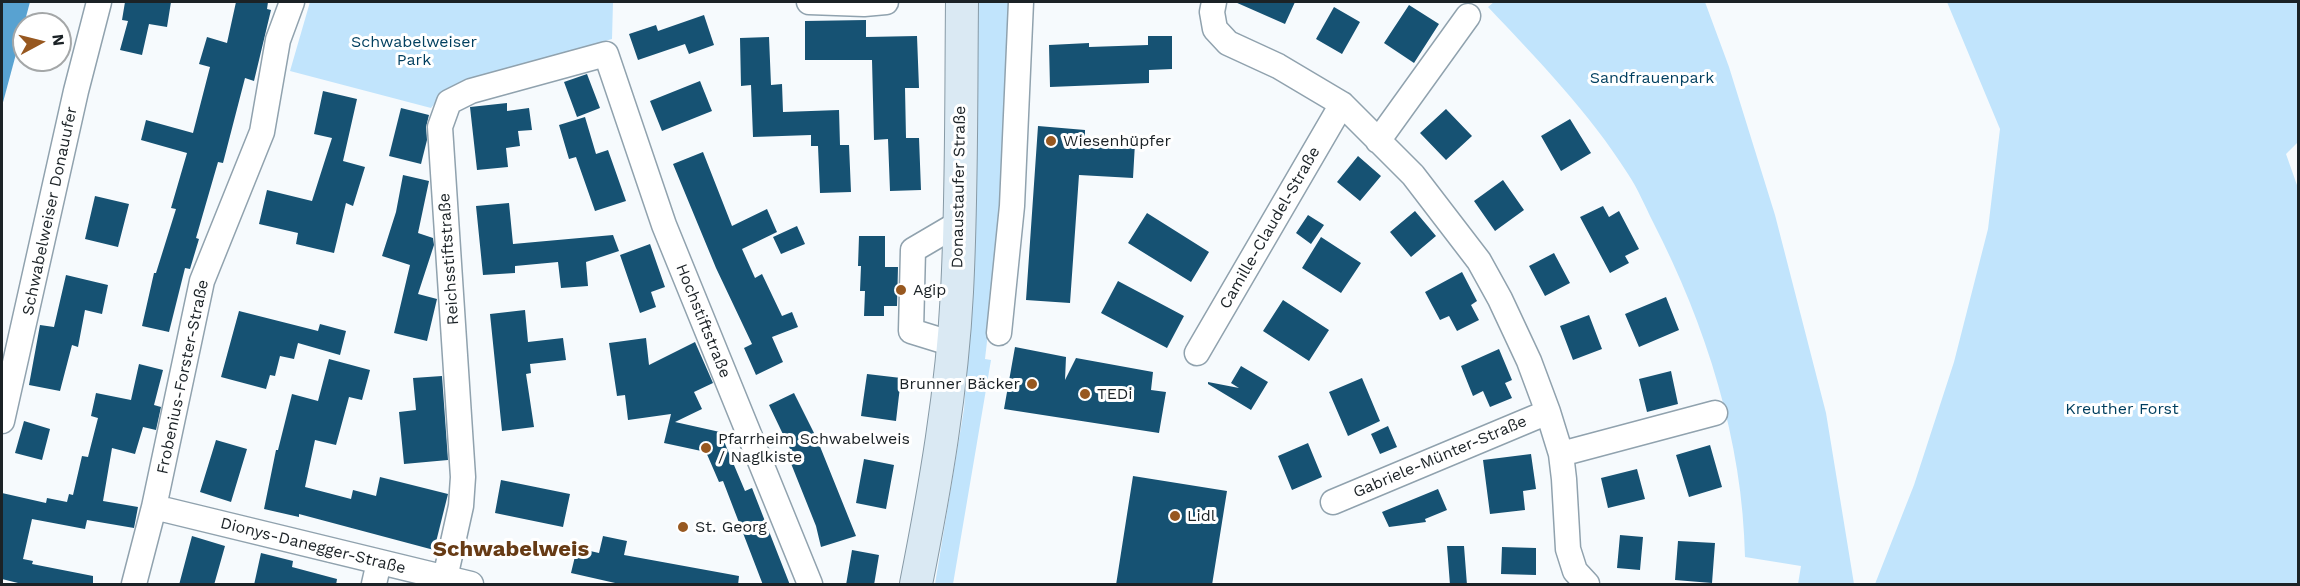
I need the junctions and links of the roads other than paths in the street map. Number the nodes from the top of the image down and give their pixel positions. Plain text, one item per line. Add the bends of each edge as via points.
1 (99, 2) edge
2 (292, 2) edge
3 (810, 2) edge
4 (815, 2) edge
5 (886, 2) edge
6 (962, 2) edge
7 (1021, 2) edge
8 (1214, 2) edge
9 (1468, 16) dead end
10 (606, 54) joint
11 (1342, 104) junction
12 (1378, 141) junction
13 (959, 223) junction
14 (999, 333) dead end
15 (953, 344) junction
16 (1197, 353) dead end
17 (1548, 412) junction
18 (1715, 413) dead end
19 (2, 422) edge
20 (1561, 454) junction
21 (1332, 502) dead end
22 (154, 507) junction
23 (377, 573) edge
24 (445, 578) junction
25 (135, 585) edge
26 (471, 585) edge
27 (810, 585) edge
28 (916, 585) edge
29 (1587, 585) edge

1 - 19 street, Schwabelweiser Donauufer
2 - 22 street, Frobenius-Forster-Straße via 278,40 262,132 202,281
3 - 4 street
4 - 5 street
6 - 13 main road, Donaustaufer Straße
7 - 14 street via 1012,195
8 - 11 street via 1215,29 1228,43 1278,66
9 - 12 street
10 - 24 street, Reichsstiftstraße via 471,91 449,102 440,127 464,477
10 - 27 street, Hochstiftstraße via 664,225
11 - 12 street
11 - 16 street, Camille-Claudel-Straße
12 - 17 street via 1413,175 1479,261 1529,361
13 - 15 main road, Donaustaufer Straße
13 - 15 street via 913,250 911,331
15 - 28 main road, Donaustaufer Straße via 945,422
17 - 20 street
17 - 21 street, Gabriele-Münter-Straße
18 - 20 street
20 - 29 street via 1568,549 1575,571
22 - 23 street, Dionys-Danegger-Straße
22 - 25 street, Frobenius-Forster-Straße
23 - 24 street, Dionys-Danegger-Straße
24 - 26 street, Dionys-Danegger-Straße

